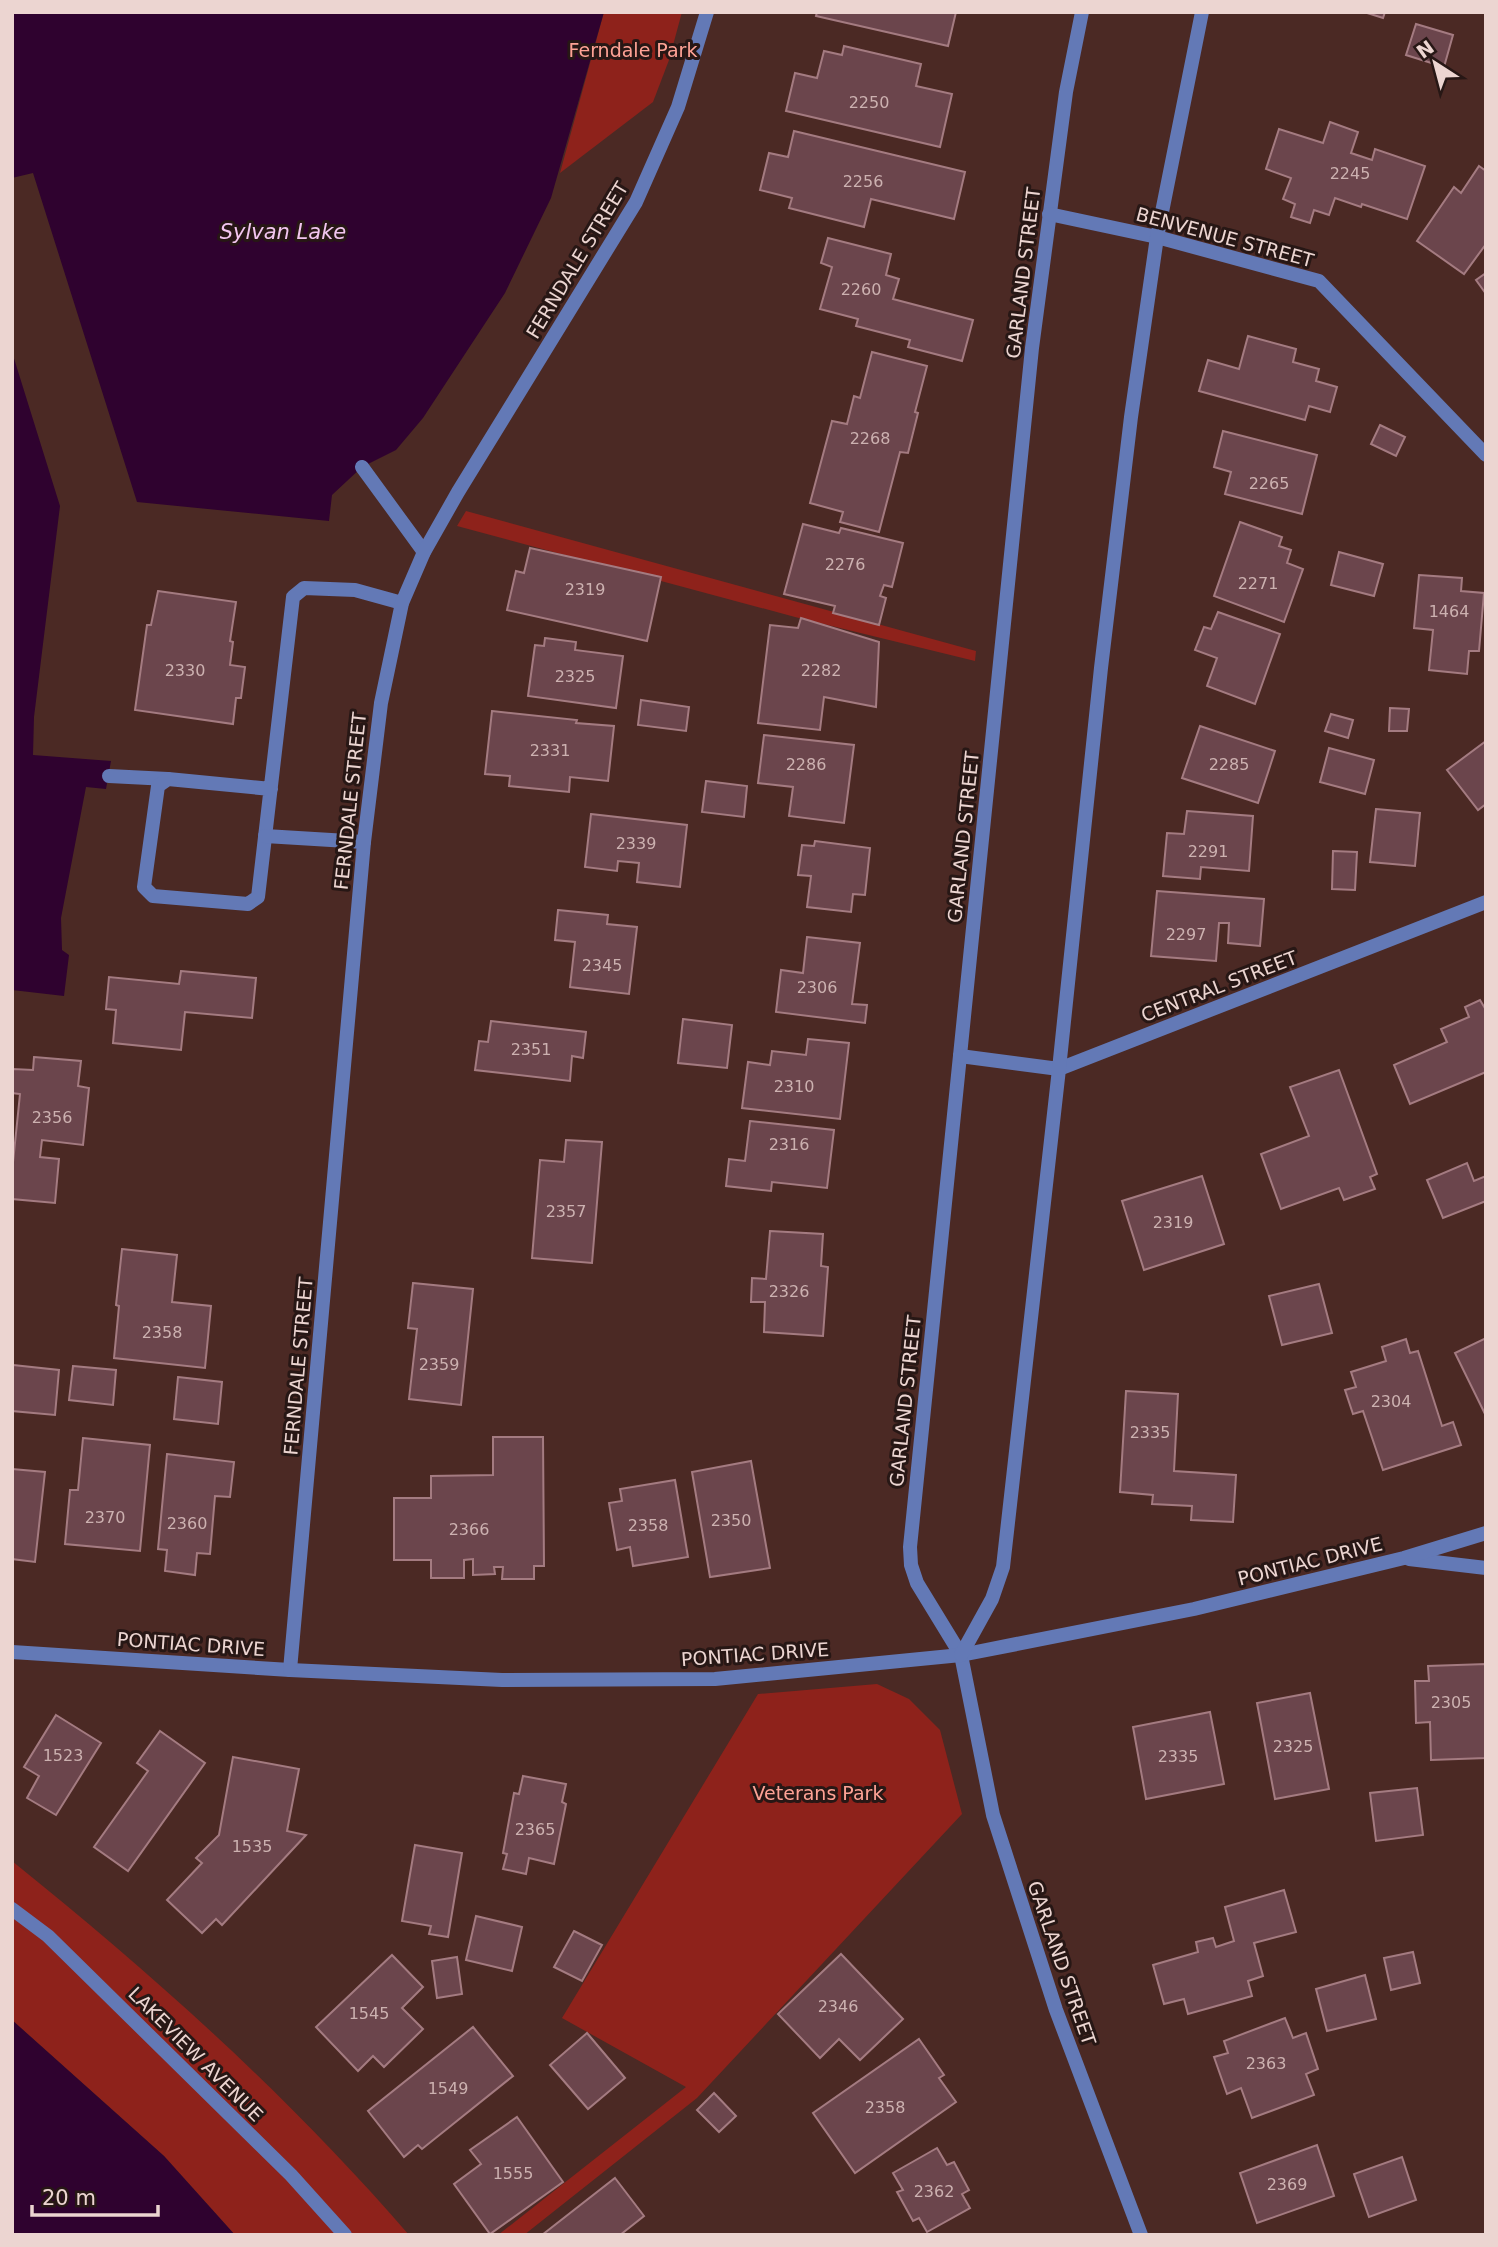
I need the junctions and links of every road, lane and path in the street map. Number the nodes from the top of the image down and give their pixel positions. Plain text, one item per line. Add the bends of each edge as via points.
1 (707, 12) edge
2 (1082, 12) edge
3 (1202, 12) edge
4 (1049, 214) junction
5 (1157, 237) junction
6 (1486, 455) edge
7 (362, 467) dead end
8 (424, 552) junction
9 (402, 603) junction
10 (109, 776) dead end
11 (168, 779) junction
12 (271, 789) junction
13 (265, 836) junction
14 (364, 842) junction
15 (1486, 902) edge
16 (960, 1056) junction
17 (1059, 1069) junction
18 (1486, 1533) edge
19 (1404, 1558) junction
20 (1486, 1568) edge
21 (12, 1652) edge
22 (961, 1655) junction
23 (290, 1670) junction
24 (12, 1909) edge
25 (345, 2235) edge
26 (1141, 2235) edge

1 - 8 street, FERNDALE STREET via 678,107 636,202
2 - 4 street, GARLAND STREET
3 - 5 street
4 - 5 street, BENVENUE STREET
4 - 16 street, GARLAND STREET
5 - 6 street, BENVENUE STREET via 1319,281
5 - 17 street via 1130,417
7 - 8 street
8 - 9 street, FERNDALE STREET
9 - 12 street via 355,590 304,588 293,597
9 - 14 street, FERNDALE STREET via 381,703
10 - 11 street
11 - 12 street
11 - 13 street via 158,786 144,887 153,896 247,904 258,897
12 - 13 street
13 - 14 street
14 - 23 street, FERNDALE STREET
15 - 17 street, CENTRAL STREET
16 - 17 street, CENTRAL STREET
16 - 22 street, GARLAND STREET via 910,1547 917,1583
17 - 22 street via 1003,1567 992,1599
18 - 19 street, PONTIAC DRIVE
19 - 20 street
19 - 22 street, PONTIAC DRIVE via 1194,1609
21 - 23 street, PONTIAC DRIVE
22 - 23 street, PONTIAC DRIVE via 715,1679 502,1681
22 - 26 street, GARLAND STREET via 993,1815 1056,2010
24 - 25 street, LAKEVIEW AVENUE via 48,1936 291,2175

